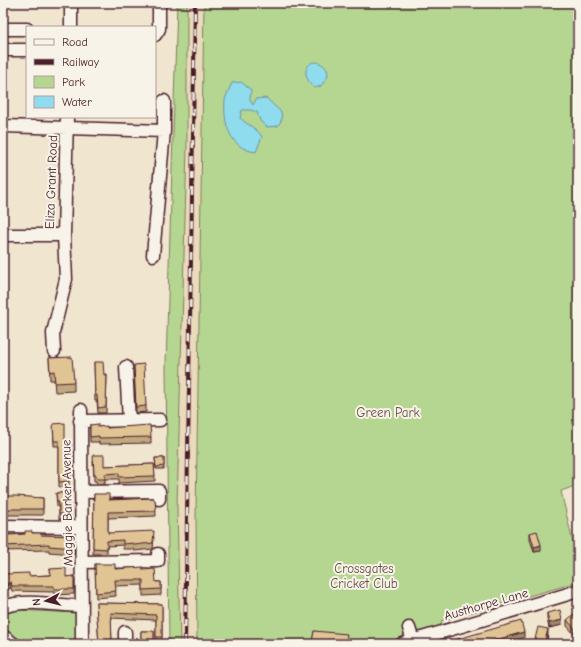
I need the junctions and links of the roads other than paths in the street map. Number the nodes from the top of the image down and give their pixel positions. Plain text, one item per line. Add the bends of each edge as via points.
1 (72, 3) edge
2 (159, 3) edge
3 (71, 26) edge
4 (3, 29) edge
5 (26, 29) edge
6 (156, 34) edge
7 (3, 50) edge
8 (26, 50) edge
9 (164, 101) dead end
10 (66, 123) edge
11 (3, 126) edge
12 (164, 131) junction
13 (3, 235) edge
14 (64, 235) junction
15 (153, 255) dead end
16 (54, 351) dead end
17 (126, 368) dead end
18 (160, 420) dead end
19 (129, 421) junction
20 (159, 491) dead end
21 (81, 492) junction
22 (3, 526) edge
23 (81, 527) junction
24 (82, 562) junction
25 (158, 562) dead end
26 (578, 592) edge
27 (82, 606) junction
28 (3, 608) edge
29 (409, 628) dead end
30 (125, 632) dead end
31 (3, 636) edge
32 (407, 642) edge
33 (14, 644) edge
34 (82, 644) edge
35 (125, 644) edge

1 - 3 street
2 - 6 street via 159,29
4 - 5 street
7 - 8 street
9 - 12 street
10 - 11 street
10 - 12 street
10 - 14 street, Eliza Grant Road
12 - 15 street
13 - 14 street, Eliza Grant Road
14 - 16 street via 66,279 53,333
17 - 19 street
18 - 19 street
19 - 21 street, Maggie Barker Avenue via 81,415
20 - 21 street
21 - 23 street, Maggie Barker Avenue
22 - 23 street
23 - 24 street, Maggie Barker Avenue
24 - 25 street
24 - 27 street, Maggie Barker Avenue
26 - 32 street, Austhorpe Lane
27 - 28 street via 27,602
27 - 34 street, Maggie Barker Avenue
29 - 32 street
30 - 35 street
31 - 33 street

